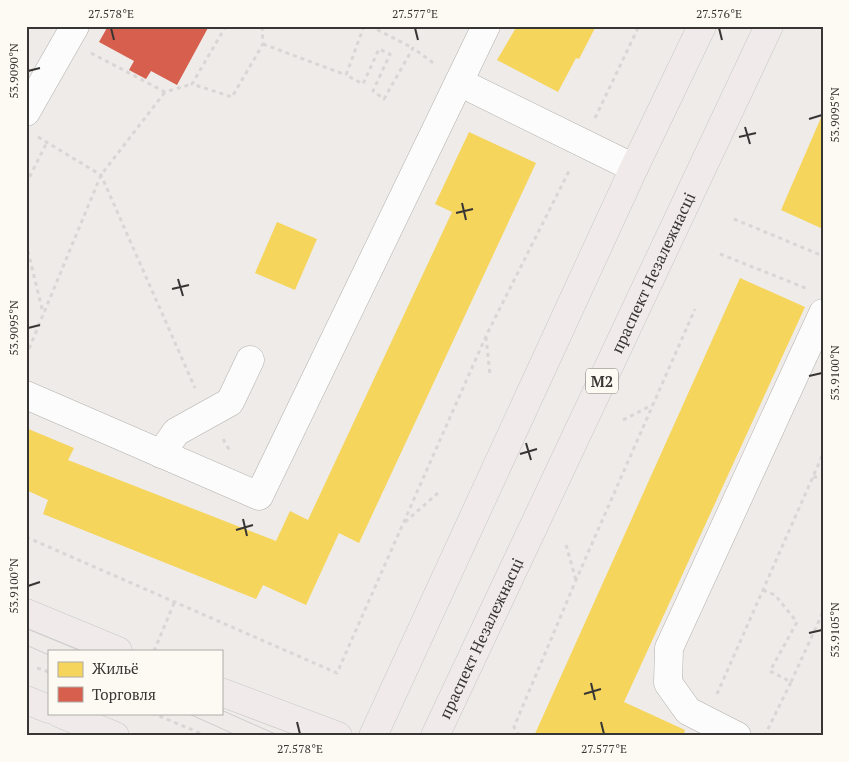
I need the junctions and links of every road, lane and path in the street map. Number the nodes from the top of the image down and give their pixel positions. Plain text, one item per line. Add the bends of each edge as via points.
1 (226, 26) edge
2 (262, 26) edge
3 (364, 26) edge
4 (370, 26) edge
5 (486, 26) edge
6 (702, 26) edge
7 (769, 26) edge
8 (71, 34) edge
9 (263, 44) junction
10 (413, 48) junction
11 (346, 75) junction
12 (459, 82) junction
13 (192, 84) junction
14 (166, 92) junction
15 (30, 123) edge
16 (46, 142) junction
17 (634, 168) junction
18 (101, 175) junction
19 (26, 184) edge
20 (734, 219) dead end
21 (26, 244) edge
22 (720, 254) dead end
23 (823, 256) edge
24 (817, 302) edge
25 (695, 309) dead end
26 (498, 313) dead end
27 (43, 314) junction
28 (486, 336) junction
29 (26, 356) edge
30 (250, 360) dead end
31 (490, 375) dead end
32 (26, 395) edge
33 (653, 405) junction
34 (207, 414) junction
35 (623, 420) dead end
36 (161, 454) junction
37 (823, 454) edge
38 (233, 455) dead end
39 (812, 477) junction
40 (823, 477) edge
41 (438, 493) dead end
42 (404, 523) junction
43 (26, 537) edge
44 (566, 545) dead end
45 (576, 580) junction
46 (763, 590) junction
47 (175, 602) junction
48 (823, 612) edge
49 (26, 613) edge
50 (116, 650) edge
51 (154, 650) edge
52 (37, 668) dead end
53 (48, 672) edge
54 (791, 682) junction
55 (222, 692) edge
56 (26, 700) edge
57 (48, 709) edge
58 (154, 714) edge
59 (706, 720) junction
60 (74, 724) edge
61 (115, 736) edge
62 (207, 736) edge
63 (338, 736) edge
64 (373, 736) edge
65 (435, 736) edge
66 (519, 736) edge
67 (737, 736) edge
68 (764, 736) edge

1 - 13 path
2 - 9 path
3 - 11 path
4 - 10 path
5 - 12 lane
6 - 17 main road
7 - 65 main road, праспект Незалежнасці / М2
8 - 14 path
8 - 15 lane
9 - 11 path
9 - 13 path via 232,98
10 - 11 path via 384,99 373,91 390,54 379,49 363,84
10 - 12 path
12 - 17 lane
12 - 36 lane via 259,496
13 - 14 path
14 - 18 path
15 - 16 path
16 - 18 path
16 - 19 path
17 - 64 main road
18 - 27 path
18 - 34 path
20 - 23 path
21 - 27 path
22 - 24 path
24 - 59 lane via 669,648 668,683 688,711
25 - 33 path
26 - 28 path
27 - 29 path
28 - 31 path
28 - 42 path
30 - 34 lane via 230,402
32 - 36 lane
33 - 35 path
33 - 45 path
34 - 36 lane via 176,432
34 - 38 path
37 - 39 path
39 - 40 path
39 - 46 path
41 - 42 path
42 - 47 path via 337,673
43 - 47 path
44 - 45 path
45 - 66 path via 514,727
46 - 54 path via 775,595 798,622 770,671
46 - 59 path
47 - 51 path
48 - 54 path
49 - 50 main road
52 - 53 path
54 - 68 path
55 - 63 main road
56 - 57 main road
58 - 62 path
59 - 67 lane
60 - 61 main road

